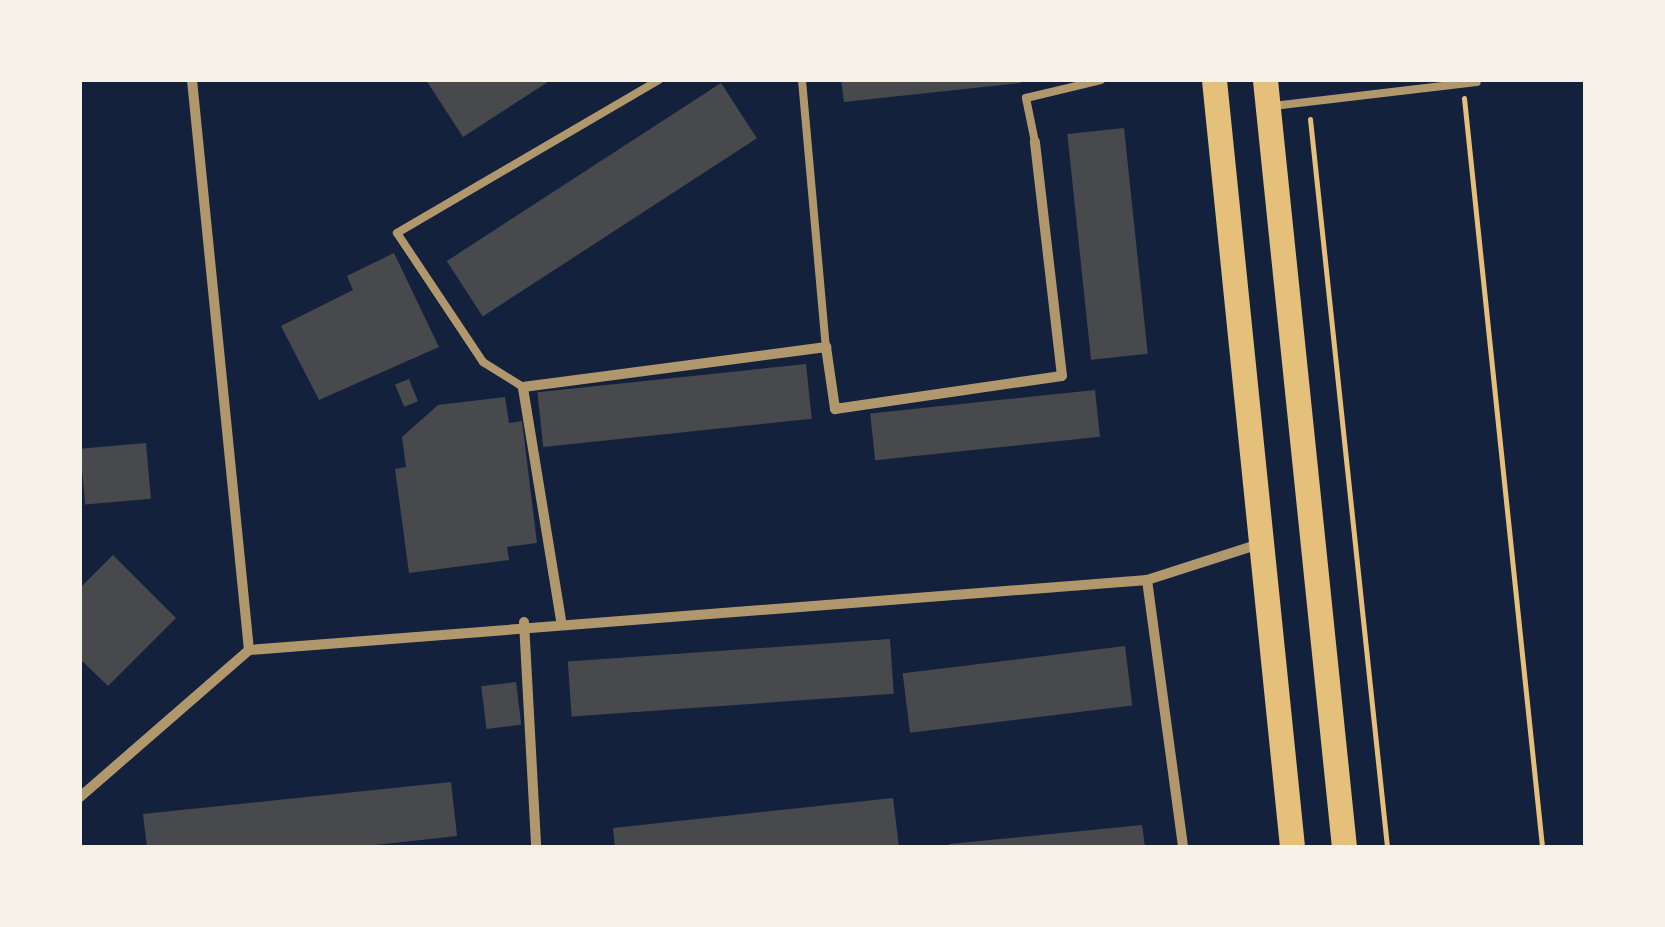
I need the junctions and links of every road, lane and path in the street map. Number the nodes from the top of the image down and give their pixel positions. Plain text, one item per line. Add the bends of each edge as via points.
1 (192, 80) edge
2 (659, 80) edge
3 (802, 80) edge
4 (1100, 80) edge
5 (1214, 80) edge
6 (1266, 80) edge
7 (1478, 82) edge
8 (1462, 84) junction
9 (1309, 102) junction
10 (1268, 106) junction
11 (1035, 142) joint
12 (826, 347) junction
13 (523, 386) junction
14 (1260, 544) junction
15 (1147, 580) junction
16 (561, 620) junction
17 (524, 622) junction
18 (249, 650) junction
19 (80, 797) edge
20 (536, 847) edge
21 (1183, 847) edge
22 (1292, 847) edge
23 (1344, 847) edge
24 (1388, 847) edge
25 (1542, 847) edge

1 - 18 street
2 - 13 lane via 397,232 483,362
3 - 12 lane
4 - 11 lane via 1026,98
5 - 14 main road
6 - 10 main road
7 - 8 lane
8 - 9 lane
8 - 25 path
9 - 10 lane
9 - 24 path
10 - 23 main road
11 - 12 street via 1062,376 835,409
12 - 13 street
13 - 16 street
14 - 15 street
14 - 22 main road
15 - 16 street
15 - 21 street
16 - 17 street
17 - 18 street
17 - 20 street
18 - 19 street

